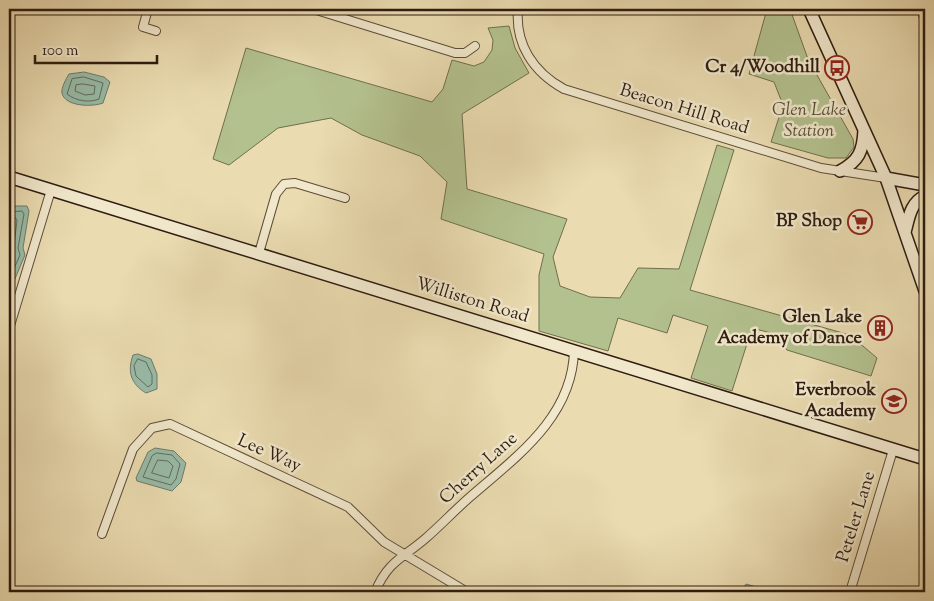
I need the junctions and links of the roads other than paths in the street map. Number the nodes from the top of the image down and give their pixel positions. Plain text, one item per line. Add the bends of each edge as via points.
1 (148, 9) edge
2 (313, 9) edge
3 (518, 9) edge
4 (809, 9) edge
5 (921, 9) edge
6 (327, 11) edge
7 (925, 21) edge
8 (156, 31) dead end
9 (475, 46) dead end
10 (864, 126) junction
11 (840, 170) junction
12 (9, 177) edge
13 (886, 178) junction
14 (925, 186) edge
15 (52, 190) junction
16 (925, 196) edge
17 (345, 198) dead end
18 (905, 234) junction
19 (259, 253) junction
20 (925, 290) edge
21 (9, 329) edge
22 (574, 350) junction
23 (893, 450) junction
24 (925, 459) edge
25 (102, 534) dead end
26 (404, 553) junction
27 (375, 592) edge
28 (467, 592) edge
29 (850, 592) edge

1 - 8 street via 143,27
2 - 6 street
3 - 11 street, Beacon Hill Road via 517,26 526,54 536,70 564,89 821,168
4 - 10 main road
5 - 7 street
6 - 9 street via 455,54 465,53
10 - 11 main road via 860,155 850,166
10 - 13 main road
11 - 13 street, Beacon Hill Road
12 - 15 main road, Williston Road
13 - 14 main road
13 - 18 main road
15 - 19 main road, Williston Road
15 - 21 street
16 - 18 main road via 910,209
17 - 19 street via 295,183 284,184 276,194
18 - 20 main road
19 - 22 main road, Williston Road
22 - 23 main road, Williston Road
22 - 26 street, Cherry Lane via 569,384 562,402 540,433 428,537
23 - 24 main road, Williston Road
23 - 29 street, Peteler Lane
25 - 26 street, Lee Way via 133,449 152,428 170,424 332,498 348,507 384,542
26 - 27 street, Cherry Lane via 393,563
26 - 28 street, Lee Way

